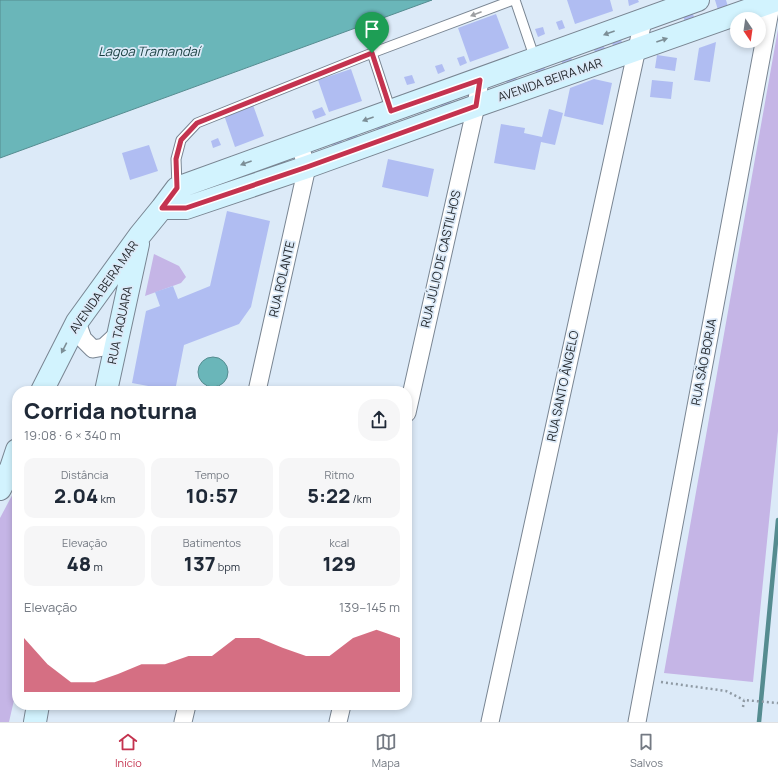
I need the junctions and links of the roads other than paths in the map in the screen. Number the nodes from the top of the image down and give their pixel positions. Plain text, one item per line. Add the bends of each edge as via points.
1 (514, 0) edge
2 (698, 0) edge
3 (774, 1) edge
4 (643, 21) junction
5 (636, 49) junction
6 (372, 53) junction
7 (535, 60) junction
8 (480, 80) junction
9 (476, 106) junction
10 (391, 111) junction
11 (300, 144) junction
12 (307, 167) junction
13 (177, 188) junction
14 (162, 208) junction
15 (186, 208) junction
16 (140, 235) junction
17 (77, 322) junction
18 (118, 334) junction
19 (45, 386) edge
20 (107, 386) edge
21 (258, 386) edge
22 (412, 391) edge
23 (12, 465) edge
24 (0, 489) edge
25 (37, 710) edge
26 (186, 710) edge
27 (341, 710) edge
28 (35, 722) edge
29 (183, 722) edge
30 (338, 722) edge
31 (490, 722) edge
32 (637, 722) edge

1 -> 6 lane
1 - 7 lane
2 - 4 main road, AVENIDA BEIRA MAR
5 -> 3 main road, AVENIDA BEIRA MAR
3 - 32 street, RUA SÃO BORJA
4 - 5 street, RUA SANTO ÂNGELO
4 -> 7 main road, AVENIDA BEIRA MAR
5 - 9 main road, AVENIDA BEIRA MAR
5 - 31 street, RUA SANTO ÂNGELO
6 - 10 lane
6 - 13 lane via 197,123 181,140 176,159
7 - 8 main road, AVENIDA BEIRA MAR
8 - 9 street, RUA JÚLIO DE CASTILHOS
8 - 10 main road, AVENIDA BEIRA MAR
9 - 12 main road, AVENIDA BEIRA MAR
9 - 22 street, RUA JÚLIO DE CASTILHOS
10 -> 11 main road, AVENIDA BEIRA MAR
11 - 12 street
11 -> 13 main road, AVENIDA BEIRA MAR
12 - 15 main road, AVENIDA BEIRA MAR
12 - 21 street, RUA ROLANTE
13 - 14 main road, AVENIDA BEIRA MAR
13 - 15 street via 176,197
14 - 15 main road, AVENIDA BEIRA MAR
14 - 16 main road, AVENIDA BEIRA MAR
16 - 17 main road, AVENIDA BEIRA MAR
16 - 18 main road, RUA TAQUARA
17 - 18 street via 83,339 93,349 104,347
17 -> 19 main road, AVENIDA BEIRA MAR
18 - 20 main road, RUA TAQUARA
23 - 24 main road
25 - 28 main road
26 - 29 street
27 - 30 street

